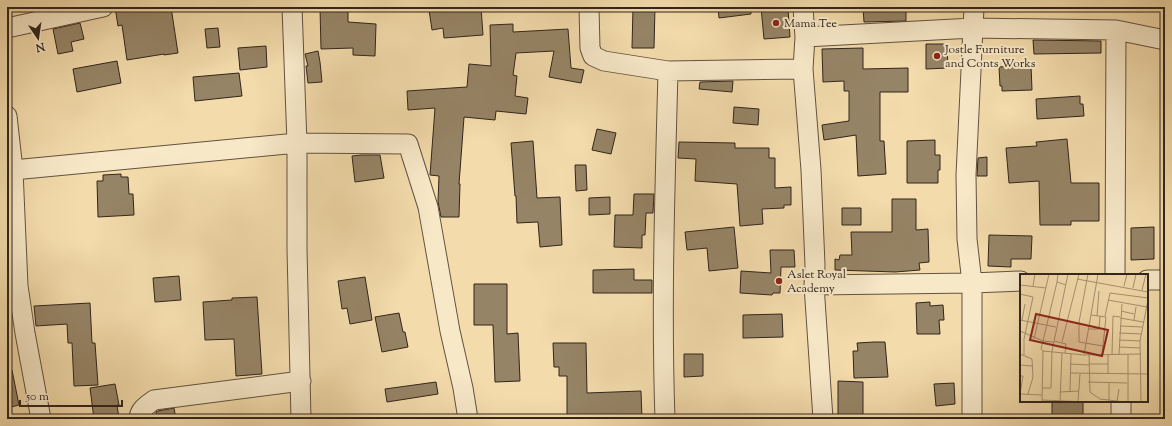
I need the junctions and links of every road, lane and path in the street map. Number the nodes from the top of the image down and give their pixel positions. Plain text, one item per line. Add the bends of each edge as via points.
1 (103, 7) edge
2 (292, 7) edge
3 (589, 7) edge
4 (803, 7) edge
5 (974, 7) edge
6 (7, 28) edge
7 (973, 28) junction
8 (1116, 30) junction
9 (805, 37) junction
10 (1165, 40) edge
11 (803, 69) junction
12 (668, 71) junction
13 (7, 116) edge
14 (297, 143) junction
15 (13, 170) junction
16 (1115, 274) edge
17 (1148, 280) edge
18 (1165, 280) edge
19 (1020, 281) edge
20 (972, 283) junction
21 (814, 285) junction
22 (300, 381) junction
23 (1121, 402) edge
24 (42, 419) edge
25 (139, 419) edge
26 (301, 419) edge
27 (468, 419) edge
28 (665, 419) edge
29 (823, 419) edge
30 (972, 419) edge
31 (1121, 419) edge

1 - 6 street
2 - 14 street
3 - 12 street via 590,48 593,56 604,61
4 - 9 street
5 - 7 street
7 - 8 street
7 - 9 street
7 - 20 street via 966,175 967,239
8 - 10 street
8 - 16 street
9 - 11 street
11 - 12 street
11 - 21 street via 816,265
12 - 28 street via 663,263
13 - 15 street
14 - 15 street
14 - 22 street
14 - 27 street via 408,144 428,206
15 - 24 street via 18,286
17 - 18 street
19 - 20 street
20 - 21 street
20 - 30 street
21 - 29 street
22 - 25 street via 154,400 145,406
22 - 26 street
23 - 31 street

